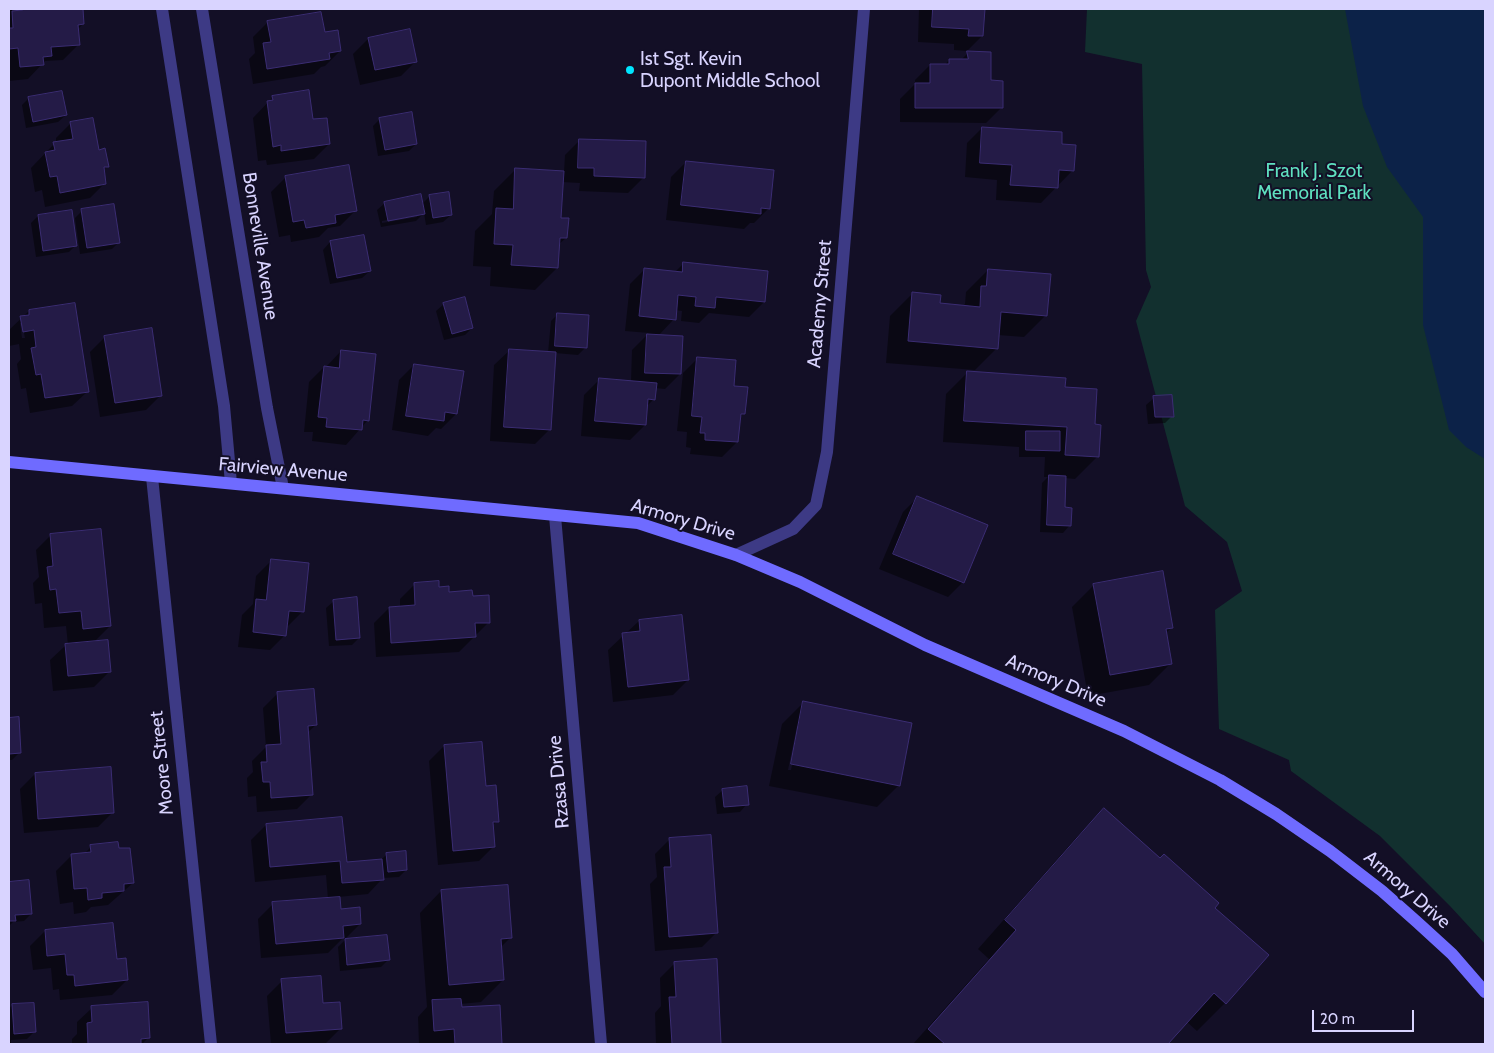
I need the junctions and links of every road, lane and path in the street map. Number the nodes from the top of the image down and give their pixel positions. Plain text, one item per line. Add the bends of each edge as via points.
1 (162, 9) edge
2 (202, 9) edge
3 (864, 9) edge
4 (9, 462) edge
5 (152, 477) junction
6 (230, 483) junction
7 (284, 488) junction
8 (554, 516) junction
9 (736, 555) junction
10 (1485, 992) edge
11 (210, 1044) edge
12 (601, 1044) edge

1 - 6 street via 224,406
2 - 7 street, Bonneville Avenue via 267,408
3 - 9 street, Academy Street via 827,452 816,505 792,529
4 - 5 main road, Fairview Avenue
5 - 6 main road, Fairview Avenue
5 - 11 street, Moore Street
6 - 7 main road, Fairview Avenue
7 - 8 main road, Fairview Avenue
8 - 9 main road, Armory Drive via 638,523
8 - 12 street, Rzasa Drive
9 - 10 main road, Armory Drive via 800,582 925,645 1124,731 1220,780 1276,814 1375,886 1452,954

